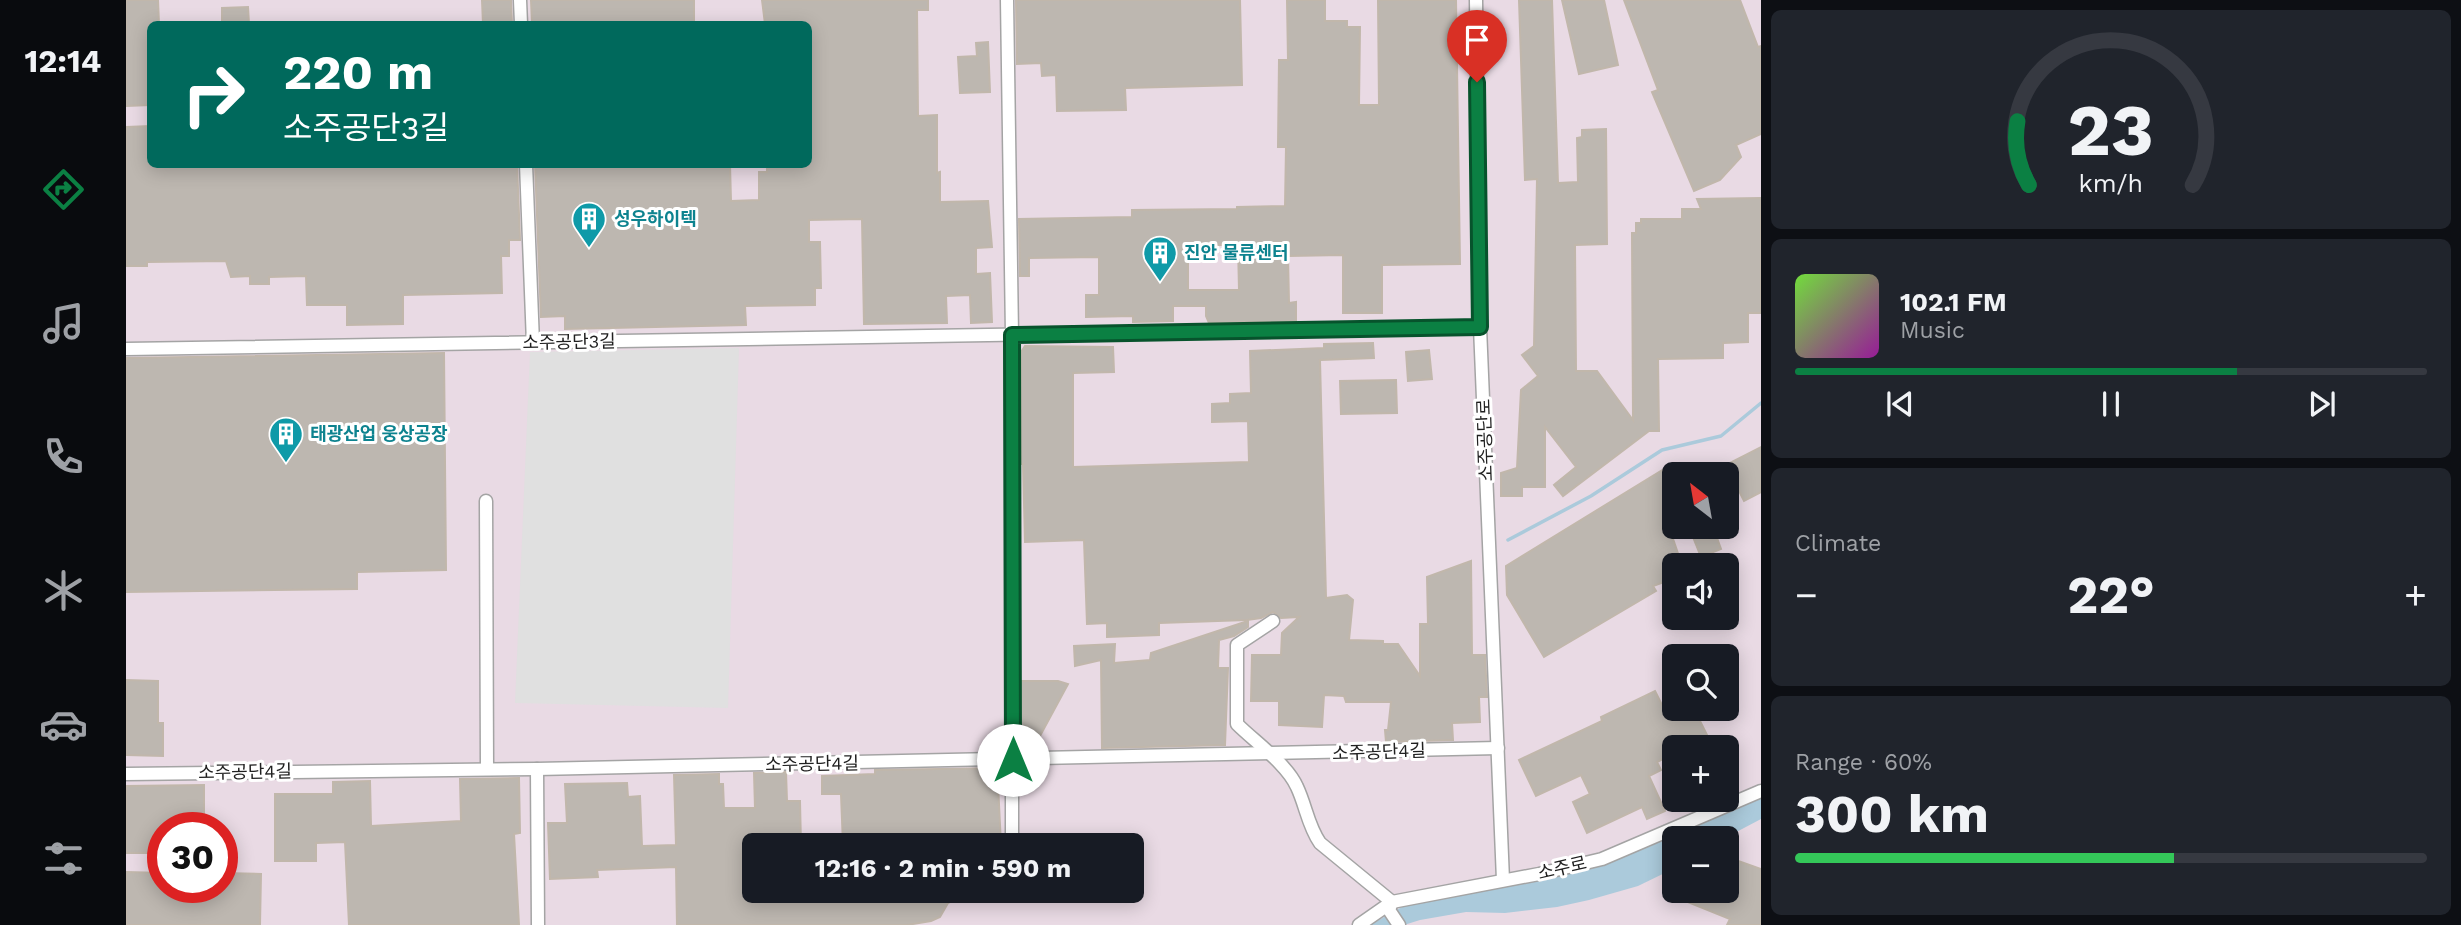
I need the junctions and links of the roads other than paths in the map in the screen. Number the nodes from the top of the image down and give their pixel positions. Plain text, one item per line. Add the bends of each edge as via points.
1 (520, 0) edge
2 (1007, 0) edge
3 (1476, 0) edge
4 (521, 21) edge
5 (526, 168) edge
6 (1480, 327) junction
7 (1012, 335) junction
8 (533, 343) junction
9 (126, 349) edge
10 (486, 501) dead end
11 (1273, 621) dead end
12 (1498, 748) junction
13 (1268, 755) junction
14 (1013, 760) junction
15 (487, 769) junction
16 (537, 769) junction
17 (126, 774) edge
18 (1761, 791) edge
19 (1012, 833) edge
20 (1503, 880) junction
21 (1392, 902) junction
22 (538, 925) edge
23 (1359, 925) edge
24 (1399, 925) edge

1 - 4 street
2 - 7 street
3 - 6 street, 소주공단로
5 - 8 street
6 - 7 street, 소주공단3길
6 - 12 street, 소주공단로
7 - 8 street, 소주공단3길
7 - 14 street
8 - 9 street, 소주공단3길
10 - 15 street
11 - 13 street via 1237,645 1237,724
12 - 13 street, 소주공단4길
12 - 20 street, 소주공단로
13 - 14 street, 소주공단4길
13 - 21 street via 1297,786 1320,843
14 - 16 street, 소주공단4길
14 - 19 street
15 - 16 street, 소주공단4길
15 - 17 street, 소주공단4길
16 - 22 street
18 - 20 street, 소주로 via 1602,859
20 - 21 street, 소주로
21 - 23 street, 소주로
21 - 24 street via 1389,910

